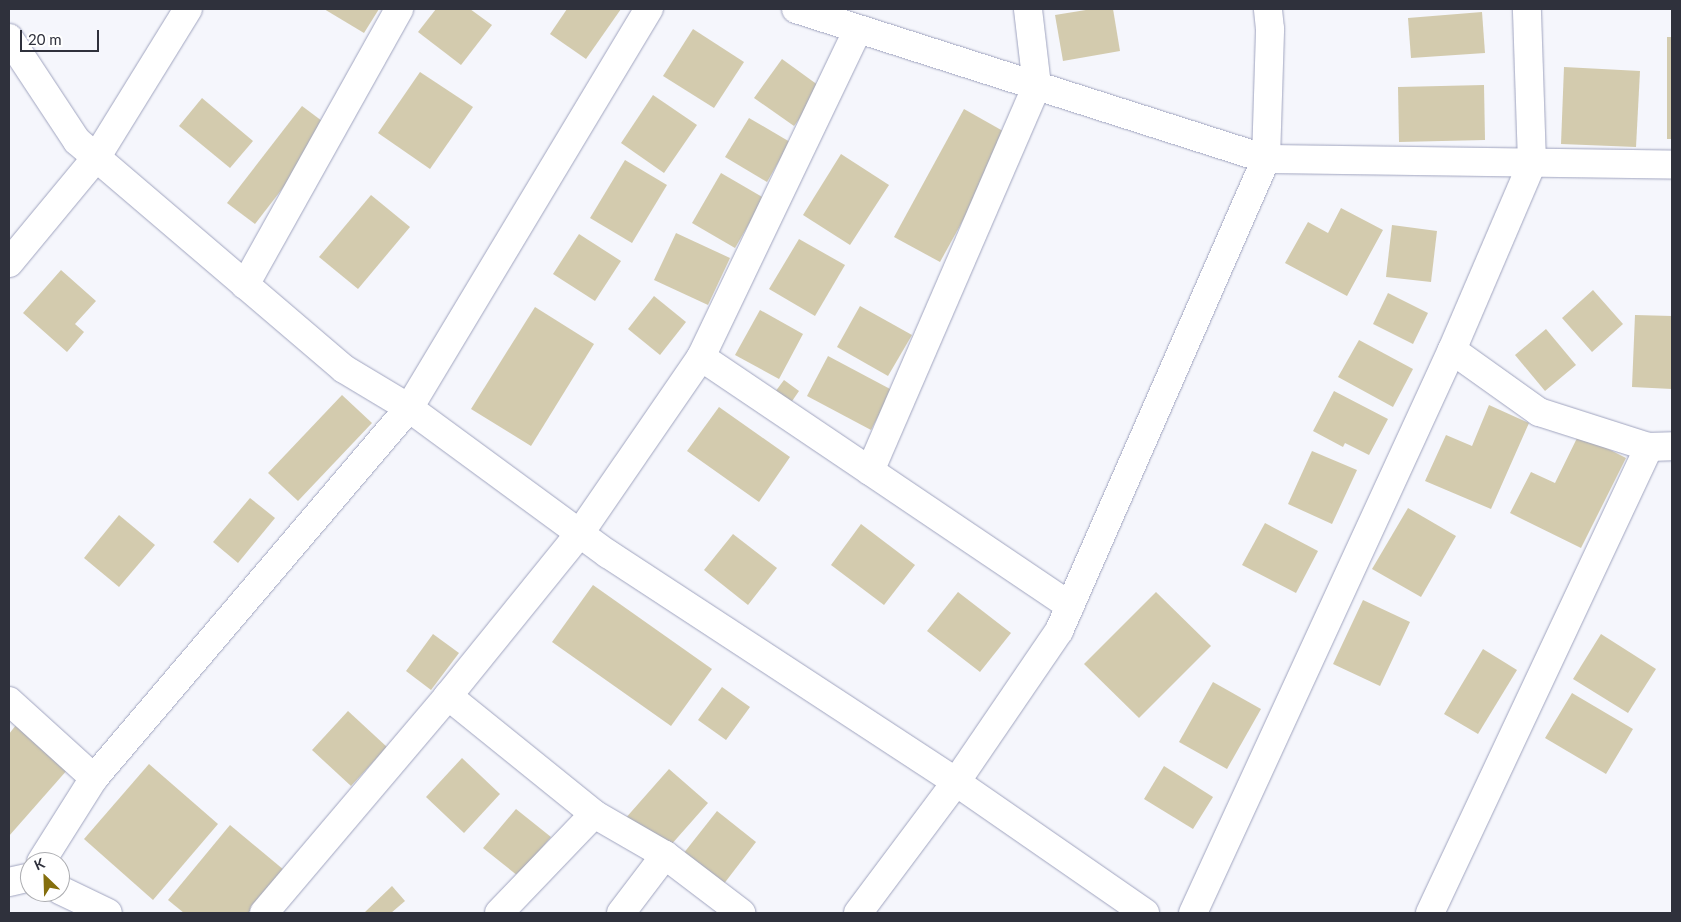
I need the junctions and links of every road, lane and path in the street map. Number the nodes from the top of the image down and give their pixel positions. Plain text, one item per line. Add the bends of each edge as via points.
1 (188, 9) edge
2 (399, 9) edge
3 (649, 9) edge
4 (796, 9) edge
5 (1028, 9) edge
6 (1268, 9) edge
7 (1527, 9) edge
8 (858, 30) junction
9 (9, 38) edge
10 (1037, 86) junction
11 (96, 158) junction
12 (1266, 159) junction
13 (1532, 163) junction
14 (1672, 165) edge
15 (9, 263) edge
16 (246, 285) junction
17 (1452, 350) junction
18 (701, 357) junction
19 (409, 408) junction
20 (1661, 446) edge
21 (870, 472) junction
22 (580, 533) junction
23 (1070, 606) junction
24 (448, 696) junction
25 (9, 701) edge
26 (94, 778) junction
27 (956, 782) junction
28 (594, 814) junction
29 (47, 852) edge
30 (665, 855) junction
31 (70, 895) edge
32 (108, 913) edge
33 (264, 913) edge
34 (499, 913) edge
35 (621, 913) edge
36 (742, 913) edge
37 (858, 913) edge
38 (1145, 913) edge
39 (1193, 913) edge
40 (1430, 913) edge

1 - 11 street
2 - 16 street
3 - 19 street
4 - 8 street
5 - 10 street
6 - 12 street
7 - 13 street
8 - 10 street
8 - 18 street
9 - 11 street via 76,141
10 - 12 street
10 - 21 street
11 - 15 street
11 - 16 street
12 - 13 street
12 - 23 street
13 - 14 street
13 - 17 street
16 - 19 street via 344,369
17 - 20 street via 1539,412
17 - 39 street
18 - 21 street
18 - 22 street
19 - 22 street
19 - 26 street
20 - 40 street
21 - 23 street
22 - 24 street
22 - 27 street
23 - 27 street via 1060,631
24 - 28 street
24 - 33 street
25 - 26 street
26 - 29 street
27 - 37 street
27 - 38 street
28 - 30 street
28 - 34 street
30 - 35 street
30 - 36 street
31 - 32 street

